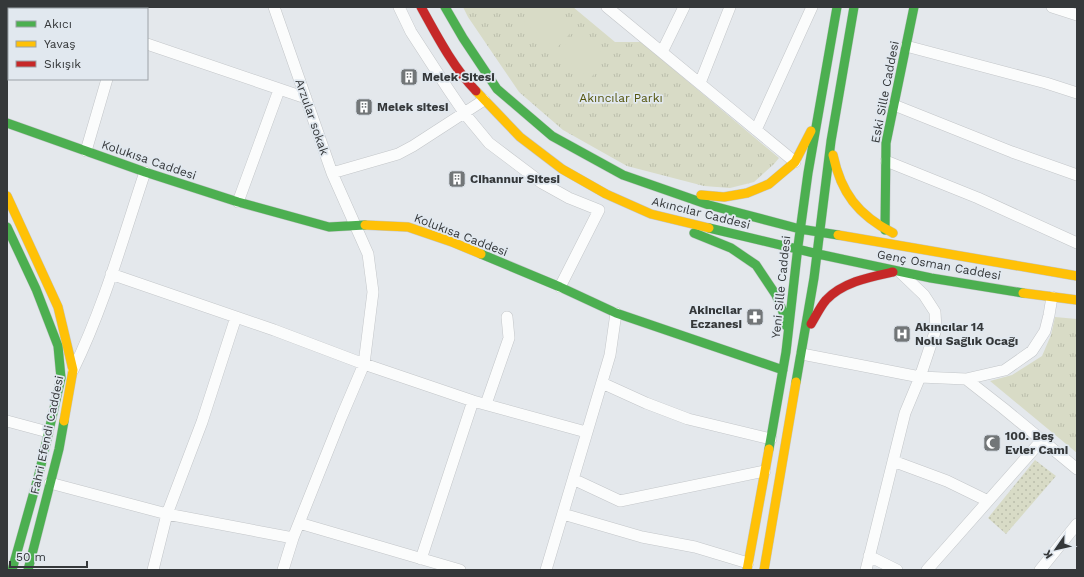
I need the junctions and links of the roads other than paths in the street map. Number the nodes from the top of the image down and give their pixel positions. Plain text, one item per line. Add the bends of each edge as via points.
1 (274, 7) edge
2 (399, 7) edge
3 (421, 7) edge
4 (445, 7) edge
5 (607, 7) edge
6 (684, 7) edge
7 (730, 7) edge
8 (812, 7) edge
9 (837, 7) edge
10 (854, 7) edge
11 (914, 7) edge
12 (1052, 7) edge
13 (1077, 14) edge
14 (148, 44) edge
15 (906, 46) junction
16 (662, 52) junction
17 (108, 80) edge
18 (700, 83) junction
19 (280, 90) junction
20 (1077, 93) edge
21 (306, 98) junction
22 (484, 100) junction
23 (894, 105) junction
24 (465, 114) junction
25 (817, 121) junction
26 (7, 123) edge
27 (756, 130) junction
28 (832, 141) junction
29 (86, 151) junction
30 (886, 161) junction
31 (795, 162) junction
32 (145, 172) junction
33 (332, 173) junction
34 (1077, 175) edge
35 (673, 193) junction
36 (7, 196) edge
37 (238, 202) junction
38 (651, 214) junction
39 (355, 225) junction
40 (7, 227) edge
41 (800, 229) junction
42 (885, 230) junction
43 (821, 233) junction
44 (1077, 243) edge
45 (797, 249) junction
46 (935, 251) junction
47 (818, 254) junction
48 (899, 271) junction
49 (111, 274) junction
50 (1077, 276) edge
51 (560, 287) junction
52 (1052, 297) junction
53 (1077, 300) edge
54 (616, 313) junction
55 (236, 317) junction
56 (507, 318) dead end
57 (804, 336) junction
58 (788, 341) junction
59 (802, 354) junction
60 (364, 364) junction
61 (73, 370) junction
62 (784, 370) junction
63 (920, 377) junction
64 (966, 380) junction
65 (602, 382) junction
66 (473, 400) junction
67 (486, 404) junction
68 (7, 421) edge
69 (48, 432) junction
70 (586, 432) junction
71 (771, 439) junction
72 (1042, 440) junction
73 (893, 461) junction
74 (1077, 469) edge
75 (762, 476) junction
76 (573, 479) junction
77 (50, 483) junction
78 (988, 501) junction
79 (167, 514) junction
80 (563, 514) junction
81 (299, 523) junction
82 (1077, 524) edge
83 (293, 538) junction
84 (7, 545) edge
85 (18, 548) junction
86 (870, 556) junction
87 (421, 559) junction
88 (745, 565) edge
89 (454, 569) edge
90 (12, 570) edge
91 (28, 570) edge
92 (153, 570) edge
93 (284, 570) edge
94 (546, 570) edge
95 (764, 570) edge
96 (866, 570) edge
97 (897, 570) edge
98 (927, 570) edge
99 (1040, 570) edge

1 - 21 street, Arzular sokak
2 - 24 street via 411,32
3 - 22 main road, Akıncılar Caddesi via 463,78
4 - 35 main road, Akıncılar Caddesi via 497,89 552,136 622,175
5 - 16 street
6 - 16 street
7 - 18 street
8 - 27 street
9 - 25 main road, Yeni Sille Caddesi
10 - 28 main road
11 - 15 main road, Eski Sille Caddesi
12 - 13 street
14 - 19 street
15 - 20 street
15 - 23 main road, Eski Sille Caddesi
16 - 18 street
17 - 29 street
18 - 27 street
19 - 21 street
19 - 37 street
21 - 33 street, Arzular sokak
22 - 24 street
22 - 38 main road, Akıncılar Caddesi via 520,137 562,169 606,194
23 - 30 main road, Eski Sille Caddesi via 886,143
23 - 34 street
24 - 33 street via 398,154
24 - 51 street via 489,143 542,184 599,210
25 - 31 main road
25 - 41 main road, Yeni Sille Caddesi
26 - 29 main road, Kolukısa Caddesi
27 - 31 street
28 - 42 main road via 835,166 852,204
28 - 43 main road
29 - 32 main road, Kolukısa Caddesi
30 - 42 main road, Eski Sille Caddesi
30 - 44 street via 978,198
31 - 35 main road via 769,184 747,193 724,197
32 - 37 main road, Kolukısa Caddesi
32 - 49 street
33 - 39 street, Arzular sokak
35 - 41 main road, Akıncılar Caddesi
36 - 61 main road, Fahri Efendi Caddesi via 58,307
37 - 39 main road, Kolukısa Caddesi via 329,227
38 - 45 main road, Akıncılar Caddesi
38 - 58 main road via 669,224 731,248 756,265 776,295 783,312
39 - 51 main road, Kolukısa Caddesi via 408,226
39 - 60 street, Arzular sokak via 368,254 373,292
40 - 69 main road, Fahri Efendi Caddesi via 36,289 58,346 61,378
41 - 43 main road, Genç Osman Caddesi
41 - 45 main road, Yeni Sille Caddesi
42 - 46 main road
43 - 46 main road, Genç Osman Caddesi
43 - 47 main road
45 - 47 main road, Genç Osman Caddesi
45 - 58 main road, Yeni Sille Caddesi
46 - 50 main road, Genç Osman Caddesi
47 - 48 main road, Genç Osman Caddesi
47 - 57 main road
48 - 52 main road, Genç Osman Caddesi
48 - 57 main road via 867,278 839,289 820,307
48 - 63 street via 924,295 935,312 936,329
49 - 55 street
49 - 61 street via 86,344
51 - 54 main road, Kolukısa Caddesi
52 - 53 main road, Genç Osman Caddesi
52 - 64 street via 1045,331 1032,351 1005,370
54 - 62 main road, Kolukısa Caddesi
54 - 65 street via 610,354
55 - 60 street
55 - 79 street via 202,422
56 - 67 street via 509,338
57 - 59 main road
58 - 62 main road, Yeni Sille Caddesi
59 - 63 street
59 - 95 main road
60 - 66 street
60 - 81 street, Arzular sokak
61 - 77 main road, Fahri Efendi Caddesi via 59,449
62 - 71 main road, Yeni Sille Caddesi
63 - 64 street
63 - 73 street via 905,413
64 - 72 street
65 - 70 street
65 - 71 street via 688,419
66 - 67 street
66 - 87 street
67 - 70 street
68 - 69 street
69 - 85 main road, Fahri Efendi Caddesi
70 - 76 street
71 - 75 main road, Yeni Sille Caddesi
72 - 74 street
72 - 78 street
73 - 78 street via 947,481
73 - 86 street
75 - 76 street via 620,501
75 - 88 street
76 - 80 street
77 - 79 street
77 - 91 main road, Fahri Efendi Caddesi
78 - 98 street
79 - 83 street
79 - 92 street
80 - 88 street via 642,537 694,547
80 - 94 street
81 - 83 street, Arzular sokak
81 - 87 street
82 - 99 street
83 - 93 street, Arzular sokak
84 - 85 street
85 - 90 main road, Fahri Efendi Caddesi
86 - 96 street
86 - 97 street
87 - 89 street

